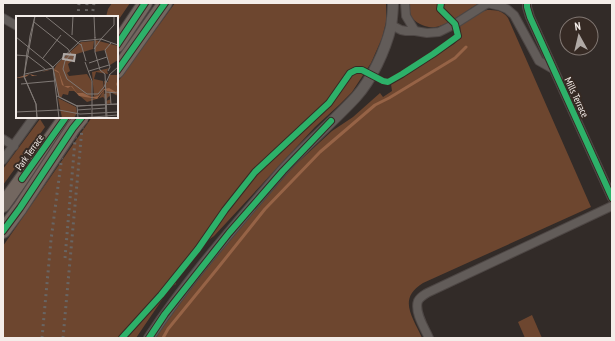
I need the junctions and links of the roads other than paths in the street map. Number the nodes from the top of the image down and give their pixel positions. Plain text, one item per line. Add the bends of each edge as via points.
1 (145, 3) edge
2 (165, 3) edge
3 (393, 3) edge
4 (405, 3) edge
5 (488, 3) edge
6 (527, 3) edge
7 (3, 18) edge
8 (16, 25) edge
9 (391, 25) junction
10 (415, 31) junction
11 (118, 44) edge
12 (118, 70) edge
13 (553, 70) junction
14 (33, 118) edge
15 (65, 118) edge
16 (81, 118) edge
17 (3, 139) edge
18 (14, 146) junction
19 (3, 160) edge
20 (612, 198) edge
21 (3, 205) edge
22 (612, 206) edge
23 (4, 229) edge
24 (149, 338) edge
25 (429, 338) edge

1 - 11 highway
2 - 12 highway
3 - 9 street
4 - 10 street via 406,16
5 - 10 street via 439,32
5 - 13 street via 507,9 514,15 539,61
6 - 13 street, Mills Terrace via 530,17
7 - 8 street
9 - 10 street via 401,30
9 - 24 street via 371,75 356,96 273,181 184,289
13 - 20 street, Mills Terrace
14 - 18 street, Park Terrace
15 - 21 highway, Park Terrace
16 - 23 highway, bridge
17 - 18 street
18 - 19 street, Park Terrace
22 - 25 street via 422,296 417,308

